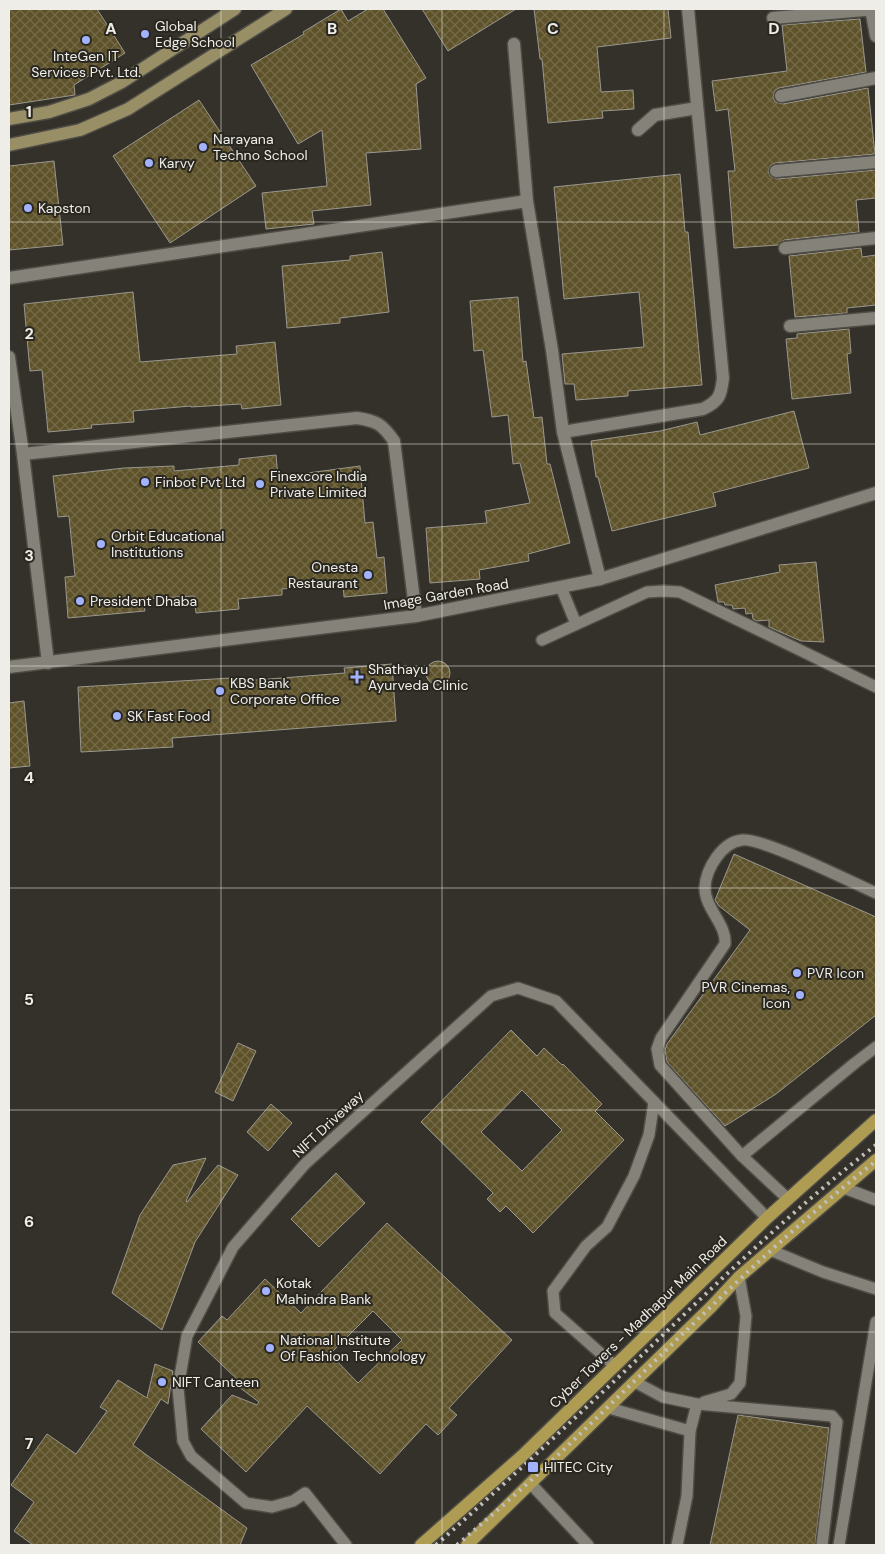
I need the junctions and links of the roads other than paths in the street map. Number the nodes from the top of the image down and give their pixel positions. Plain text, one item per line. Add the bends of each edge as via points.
1 (235, 9) edge
2 (286, 9) edge
3 (688, 9) edge
4 (873, 9) edge
5 (773, 18) dead end
6 (876, 36) edge
7 (514, 44) dead end
8 (876, 78) edge
9 (781, 96) dead end
10 (697, 108) junction
11 (9, 119) edge
12 (638, 130) dead end
13 (9, 145) edge
14 (876, 162) edge
15 (776, 171) dead end
16 (527, 201) junction
17 (876, 238) edge
18 (785, 248) dead end
19 (9, 278) edge
20 (876, 318) edge
21 (790, 326) dead end
22 (9, 357) edge
23 (563, 432) junction
24 (23, 454) junction
25 (876, 493) edge
26 (600, 580) junction
27 (561, 587) junction
28 (416, 616) junction
29 (576, 624) junction
30 (542, 640) dead end
31 (48, 663) junction
32 (9, 667) edge
33 (876, 688) edge
34 (876, 893) edge
35 (876, 1047) edge
36 (654, 1102) junction
37 (876, 1120) edge
38 (742, 1156) junction
39 (876, 1160) edge
40 (844, 1188) junction
41 (788, 1199) junction
42 (876, 1200) edge
43 (767, 1218) junction
44 (770, 1250) junction
45 (739, 1277) junction
46 (876, 1289) edge
47 (876, 1322) edge
48 (614, 1366) junction
49 (635, 1382) junction
50 (697, 1404) junction
51 (609, 1408) junction
52 (690, 1431) junction
53 (531, 1484) junction
54 (346, 1545) edge
55 (421, 1545) edge
56 (467, 1545) edge
57 (588, 1545) edge
58 (677, 1545) edge
59 (822, 1545) edge
60 (839, 1545) edge

1 - 11 street via 122,82 89,99 50,112
2 - 13 street via 128,109 80,130
3 - 10 street
4 - 5 street
4 - 6 street
7 - 16 street
8 - 9 street
10 - 12 street via 655,115
10 - 23 street via 722,392 715,403 703,409
14 - 15 street
16 - 19 street
16 - 23 street
17 - 18 street
20 - 21 street
22 - 24 street
23 - 26 street
24 - 28 street via 357,418 373,420 394,441
24 - 31 street
25 - 26 street, Image Garden Road
26 - 27 street, Image Garden Road
27 - 28 street, Image Garden Road
27 - 29 lane
28 - 31 street, Image Garden Road
29 - 30 lane
29 - 33 lane via 647,592 680,592
31 - 32 street, Image Garden Road
34 - 38 lane via 758,842 742,840 729,845 713,860 705,890 725,944 661,1038 657,1049 660,1065
35 - 38 lane
36 - 43 lane, NIFT Driveway
36 - 48 lane via 649,1135 634,1176 606,1227 586,1246 553,1291 555,1313
36 - 54 lane, NIFT Driveway via 556,1001 518,988 492,996 305,1164 234,1247 187,1336 178,1388 183,1440 191,1456 246,1503 272,1507 293,1501 305,1493
37 - 41 main road, Cyber Towers - Madhapur Main Road
38 - 41 lane
39 - 40 main road
40 - 42 lane
40 - 44 main road
41 - 43 main road, Cyber Towers - Madhapur Main Road
43 - 48 main road, Cyber Towers - Madhapur Main Road
44 - 45 main road
44 - 46 lane
45 - 49 main road
45 - 50 lane via 746,1316 740,1383 731,1394
47 - 60 lane
48 - 55 main road, Cyber Towers - Madhapur Main Road via 522,1456
49 - 50 lane via 663,1397
49 - 51 main road
50 - 52 lane
50 - 59 lane via 832,1416 837,1422
51 - 52 lane
51 - 53 main road
52 - 58 lane via 687,1496
53 - 56 main road
53 - 57 lane

